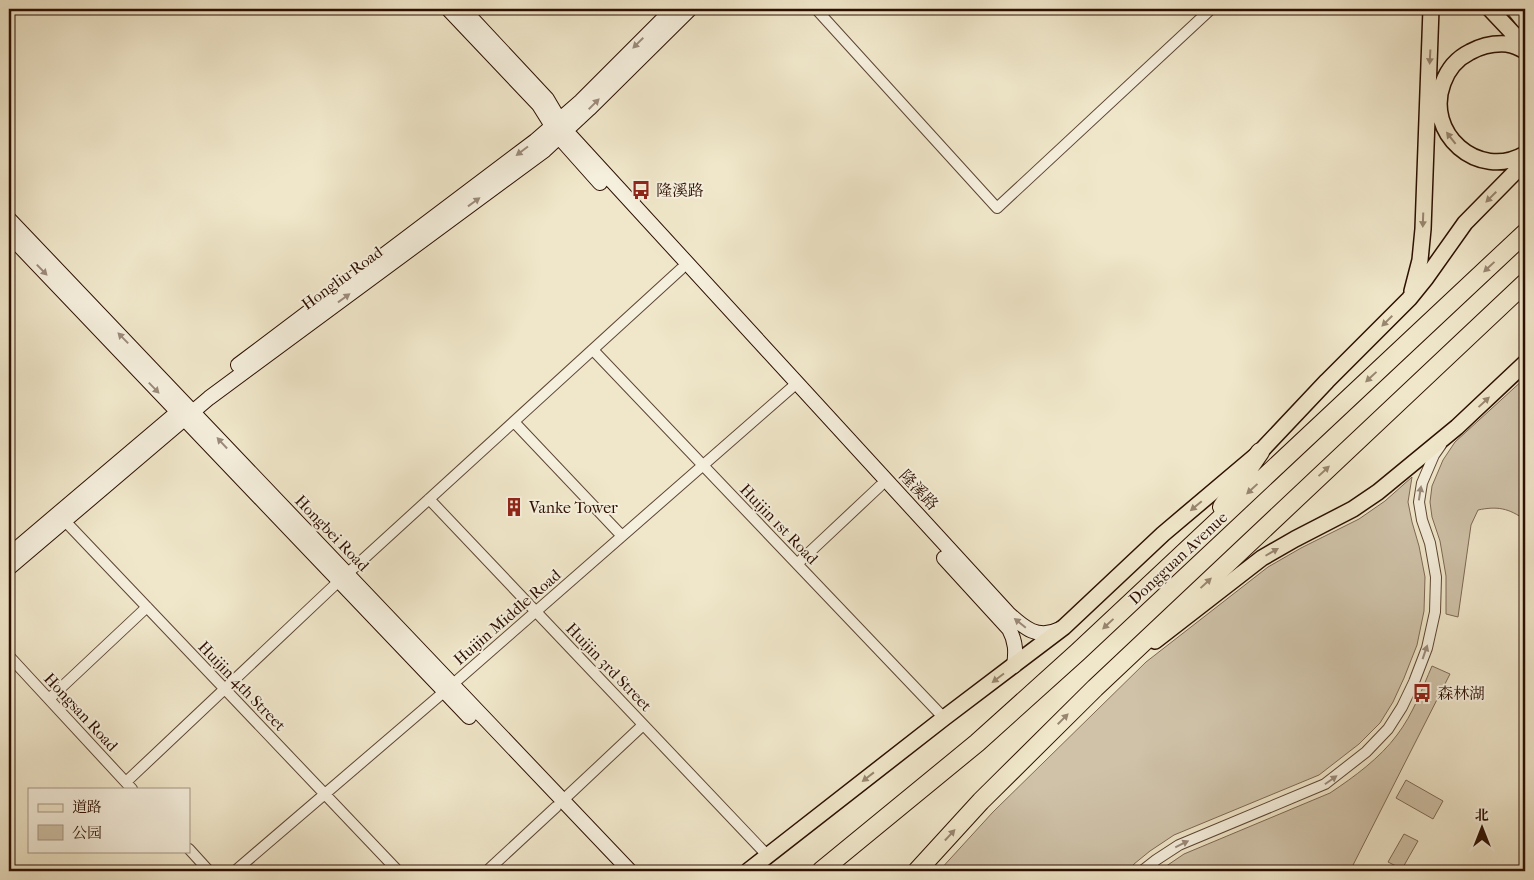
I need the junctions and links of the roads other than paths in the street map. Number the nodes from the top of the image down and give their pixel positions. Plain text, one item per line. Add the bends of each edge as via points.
1 (448, 9) edge
2 (463, 9) edge
3 (673, 9) edge
4 (690, 9) edge
5 (816, 9) edge
6 (1211, 9) edge
7 (1431, 9) edge
8 (1490, 9) edge
9 (1516, 9) edge
10 (1525, 20) edge
11 (1525, 46) edge
12 (1525, 51) edge
13 (559, 128) junction
14 (1525, 154) edge
15 (1525, 162) edge
16 (9, 219) edge
17 (1525, 233) edge
18 (9, 235) edge
19 (682, 269) junction
20 (1525, 283) edge
21 (1409, 299) junction
22 (593, 350) junction
23 (1524, 365) edge
24 (794, 386) junction
25 (185, 412) junction
26 (514, 422) junction
27 (1447, 435) junction
28 (1260, 452) junction
29 (703, 465) junction
30 (880, 486) junction
31 (429, 499) junction
32 (64, 520) junction
33 (622, 536) junction
34 (1202, 536) junction
35 (9, 555) edge
36 (797, 564) junction
37 (9, 568) edge
38 (343, 578) junction
39 (147, 607) junction
40 (536, 612) junction
41 (1064, 627) junction
42 (9, 656) edge
43 (1014, 666) junction
44 (448, 688) junction
45 (1094, 688) junction
46 (224, 689) junction
47 (49, 699) junction
48 (944, 718) junction
49 (643, 725) junction
50 (129, 785) edge
51 (325, 794) junction
52 (559, 804) junction
53 (190, 851) edge
54 (767, 855) junction
55 (209, 871) edge
56 (235, 871) edge
57 (398, 871) edge
58 (488, 871) edge
59 (617, 871) edge
60 (630, 871) edge
61 (748, 871) edge
62 (821, 871) edge
63 (917, 871) edge
64 (1142, 871) edge

1 - 13 street, 隆溪路
2 - 13 street, 隆溪路 via 547,99
3 -> 13 street, Hongliu Road via 581,101
13 -> 4 street, Hongliu Road
5 - 6 street via 997,208
7 -> 21 main road via 1423,229 1420,260
8 - 11 main road
9 - 10 highway
14 -> 12 main road via 1518,159 1496,162 1478,159 1461,150 1447,134 1439,113 1439,93 1448,71 1462,56 1481,46 1508,44
13 - 19 street, 隆溪路
13 - 24 street, 隆溪路
13 - 25 street, Hongliu Road via 527,146
15 -> 21 main road via 1465,223
25 -> 16 street, Hongbei Road
17 -> 34 highway, Dongguan Avenue
18 -> 25 street, Hongbei Road
19 - 22 street
19 - 24 street, 隆溪路
45 -> 20 highway
21 -> 28 main road
22 - 26 street
22 - 29 street, Huijin 1st Road
27 -> 23 main road
24 - 29 street, Huijin Middle Road
24 - 30 street, 隆溪路
41 -> 24 street, 隆溪路 via 1051,634 1043,634 1015,620
25 - 32 street, Hongliu Road
25 - 35 street, Hongliu Road
25 - 38 street, Hongbei Road
26 - 31 street
26 - 33 street
45 -> 27 main road via 1262,558 1353,509
64 -> 27 street via 1179,845 1325,784 1366,752 1388,729 1414,682 1427,648 1435,612 1436,576 1419,502 1422,482
28 - 34 highway
28 -> 41 main road via 1163,534
29 - 33 street, Huijin Middle Road
29 - 36 street, Huijin 1st Road
30 - 36 street
30 - 43 street, 隆溪路 via 1010,629 1016,644
31 - 38 street
31 - 40 street, Huijin 3rd Street
32 - 37 street, Hongliu Road
32 - 39 street, Huijin 4th Street
33 - 40 street, Huijin Middle Road
34 -> 62 highway, Dongguan Avenue via 977,743
36 - 48 street, Huijin 1st Road
38 - 44 street, Hongbei Road
38 - 46 street
39 - 46 street, Huijin 4th Street
39 - 47 street
40 - 44 street, Huijin Middle Road
40 - 49 street, Huijin 3rd Street
41 - 43 main road
42 - 47 street, Hongsan Road
43 -> 48 main road
44 - 51 street, Huijin Middle Road
44 - 52 street, Hongbei Road
63 -> 45 highway via 981,801
46 - 50 street
46 - 51 street, Huijin 4th Street
47 - 50 street, Hongsan Road
48 -> 54 main road
49 - 52 street
49 - 54 street, Huijin 3rd Street
51 - 56 street, Huijin Middle Road
51 - 57 street, Huijin 4th Street
52 - 58 street
52 - 59 street, Hongbei Road
52 - 60 street, Hongbei Road
53 - 55 street
54 - 61 main road

